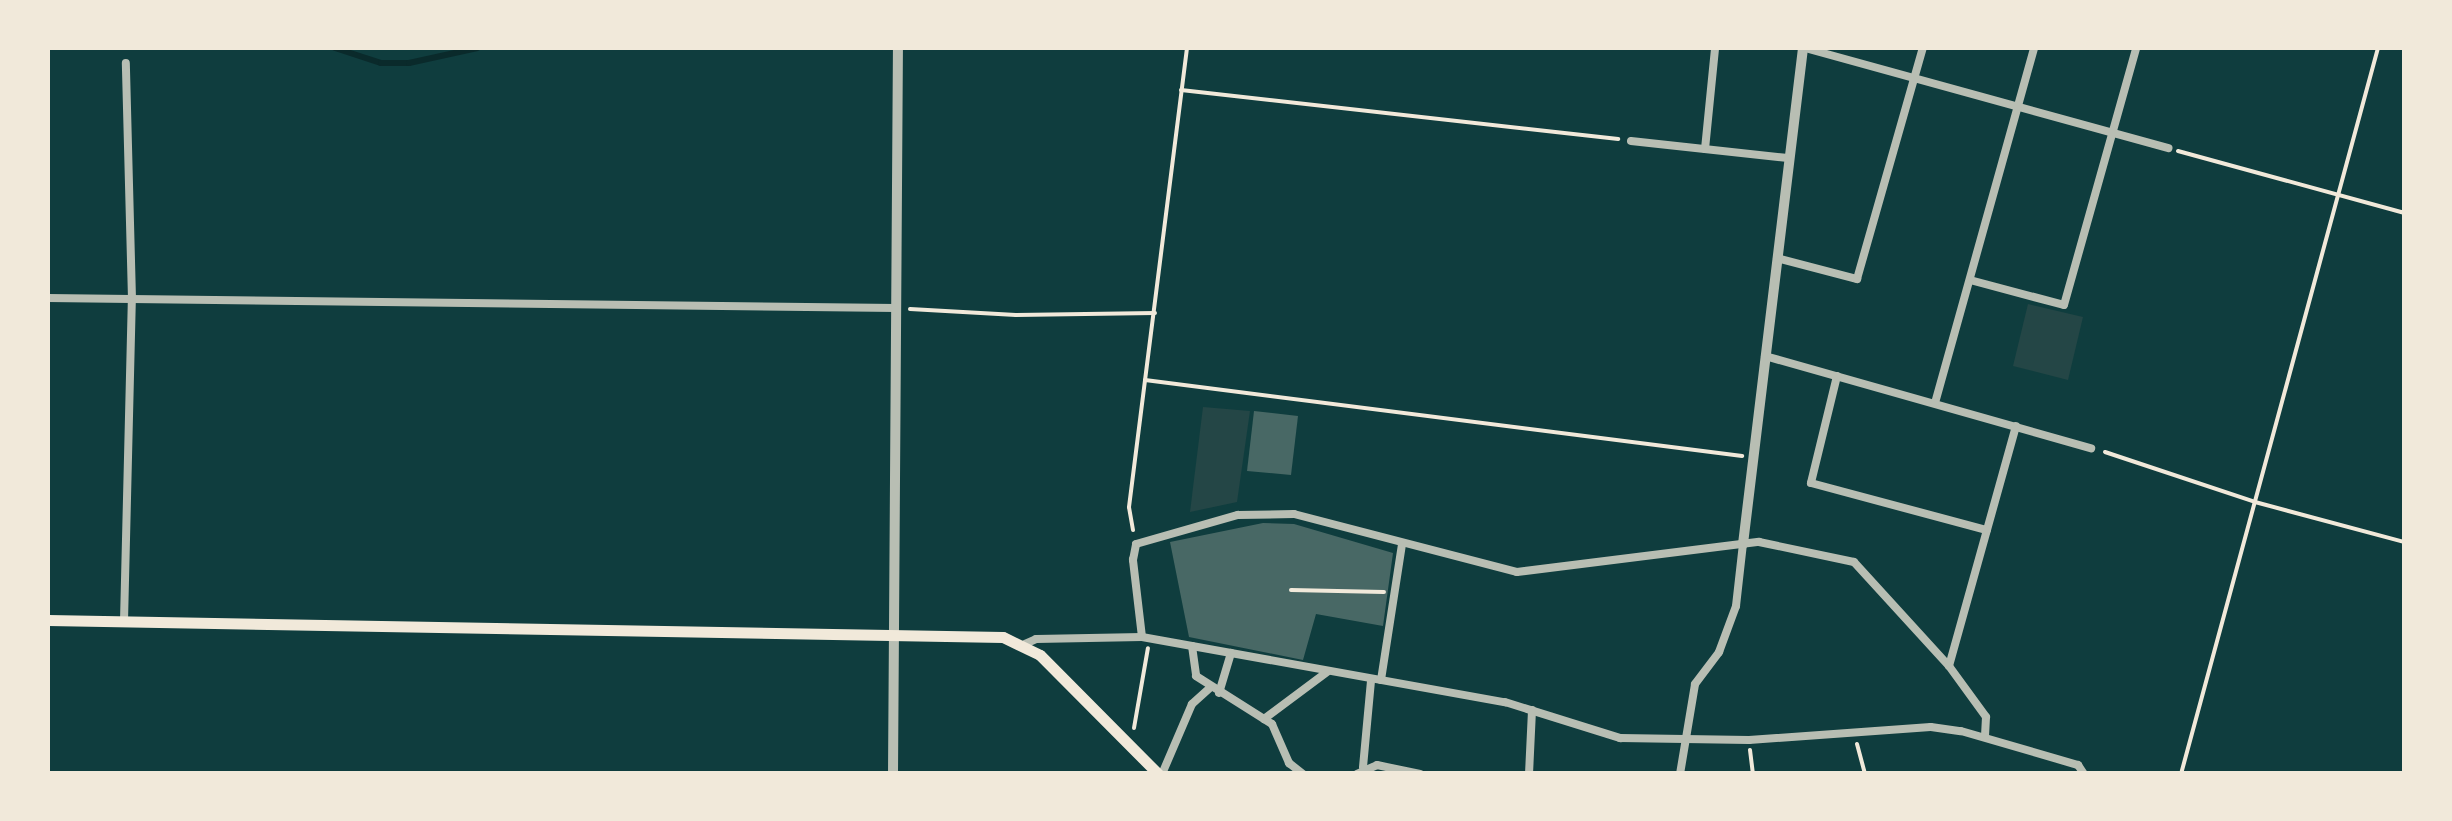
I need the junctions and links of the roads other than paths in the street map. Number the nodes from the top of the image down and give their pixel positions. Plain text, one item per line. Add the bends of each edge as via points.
1 (898, 48) edge
2 (1715, 48) edge
3 (1804, 48) edge
4 (1923, 48) edge
5 (2034, 48) edge
6 (2136, 48) edge
7 (126, 62) dead end
8 (1915, 76) junction
9 (2018, 103) junction
10 (2112, 134) junction
11 (1631, 141) road end
12 (2169, 148) road end
13 (1705, 149) junction
14 (1788, 158) junction
15 (1777, 258) junction
16 (1970, 280) junction
17 (48, 298) edge
18 (132, 299) junction
19 (896, 308) junction
20 (1765, 356) junction
21 (1837, 376) junction
22 (1935, 402) junction
23 (2016, 426) junction
24 (2091, 448) road end
25 (1987, 530) junction
26 (1402, 544) junction
27 (1743, 544) junction
28 (48, 620) edge
29 (124, 621) junction
30 (894, 632) junction
31 (1146, 638) junction
32 (1024, 644) junction
33 (1192, 646) junction
34 (1231, 653) junction
35 (1949, 666) junction
36 (1327, 672) junction
37 (1376, 681) junction
38 (1215, 690) junction
39 (1532, 710) junction
40 (1264, 718) junction
41 (1985, 736) junction
42 (1684, 739) junction
43 (1289, 763) junction
44 (1360, 770) edge
45 (894, 774) edge
46 (1160, 774) edge
47 (1283, 774) edge
48 (1303, 774) edge
49 (1420, 774) edge
50 (1529, 774) edge
51 (1680, 774) edge
52 (2084, 774) edge

1 - 19 street
2 - 13 street
3 - 8 street
3 - 14 street
4 - 8 street
5 - 9 street
6 - 10 street
7 - 18 street
8 - 9 street
8 - 15 street via 1857,278
9 - 10 street
9 - 16 street
10 - 12 street
10 - 16 street via 2064,305
11 - 13 street
13 - 14 street
14 - 15 street
15 - 20 street
16 - 22 street
17 - 18 street
18 - 19 street
18 - 29 street
19 - 30 street
20 - 21 street
20 - 27 street
21 - 22 street
21 - 25 street via 1811,483
22 - 23 street
23 - 24 street
23 - 25 street
25 - 35 street
26 - 27 street via 1517,572
26 - 31 street via 1294,514 1238,516 1136,544 1132,560
26 - 37 street
27 - 35 street via 1854,562
27 - 42 street via 1736,606 1719,652 1695,684
28 - 29 main road
29 - 30 main road
30 - 32 main road
30 - 45 street
31 - 32 street
31 - 33 street
32 - 46 main road
33 - 34 street
33 - 38 street via 1196,676
34 - 36 street
34 - 38 street
35 - 41 street via 1986,717
36 - 37 street
36 - 40 street
37 - 39 street
37 - 44 street
38 - 40 street
38 - 46 street via 1192,704
39 - 42 street via 1620,738
39 - 50 street
40 - 43 street via 1281,738
41 - 42 street via 1931,728
41 - 52 street via 2078,765
42 - 51 street
43 - 47 street
43 - 48 street
44 - 49 street via 1409,768

